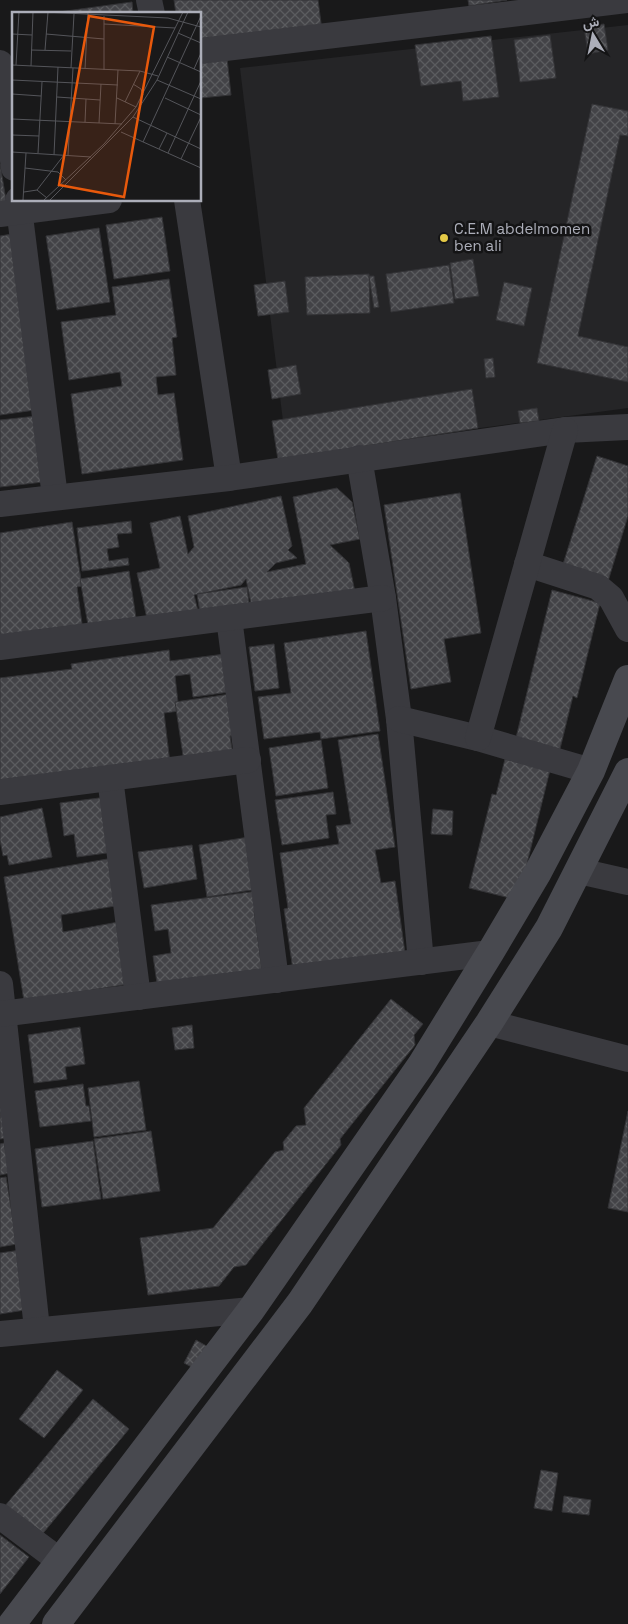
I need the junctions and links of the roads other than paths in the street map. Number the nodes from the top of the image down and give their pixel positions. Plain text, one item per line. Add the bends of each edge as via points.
1 (628, 0) edge
2 (583, 3) edge
3 (201, 51) edge
4 (0, 63) edge
5 (12, 153) edge
6 (98, 201) edge
7 (187, 201) edge
8 (12, 209) edge
9 (628, 427) edge
10 (565, 430) junction
11 (359, 458) junction
12 (229, 478) junction
13 (55, 497) junction
14 (0, 504) edge
15 (527, 564) junction
16 (383, 598) junction
17 (229, 618) junction
18 (628, 629) edge
19 (0, 647) edge
20 (628, 679) edge
21 (399, 720) junction
22 (478, 738) junction
23 (248, 760) junction
24 (591, 771) junction
25 (628, 772) edge
26 (110, 778) junction
27 (0, 792) edge
28 (579, 871) junction
29 (628, 882) edge
30 (490, 953) junction
31 (422, 962) junction
32 (276, 980) junction
33 (0, 984) edge
34 (138, 997) junction
35 (2, 1014) edge
36 (489, 1023) junction
37 (628, 1059) edge
38 (251, 1310) junction
39 (37, 1330) junction
40 (1, 1336) edge
41 (0, 1516) edge
42 (60, 1561) junction
43 (12, 1624) edge
44 (56, 1624) edge

1 - 2 street
2 - 3 street
4 - 5 street
6 - 8 street
7 - 12 street
8 - 13 street
9 - 10 street
10 - 11 street
10 - 15 street
11 - 12 street
11 - 16 street
12 - 13 street
13 - 14 street
15 - 18 street via 598,587 611,598
15 - 22 street
16 - 17 street
16 - 21 street
17 - 19 street
17 - 23 street
20 - 24 main road
21 - 22 street
21 - 31 street
22 - 24 street
23 - 26 street
23 - 32 street
24 - 30 main road via 538,872
25 - 28 main road
26 - 27 street
26 - 34 street
28 - 29 street
28 - 36 main road via 549,928
30 - 31 street
30 - 38 main road via 420,1065
31 - 32 street
32 - 34 street
33 - 35 street
34 - 35 street
35 - 39 street
36 - 37 street
36 - 44 main road via 300,1303
38 - 39 street
38 - 42 main road
39 - 40 street
41 - 42 street
42 - 43 main road

